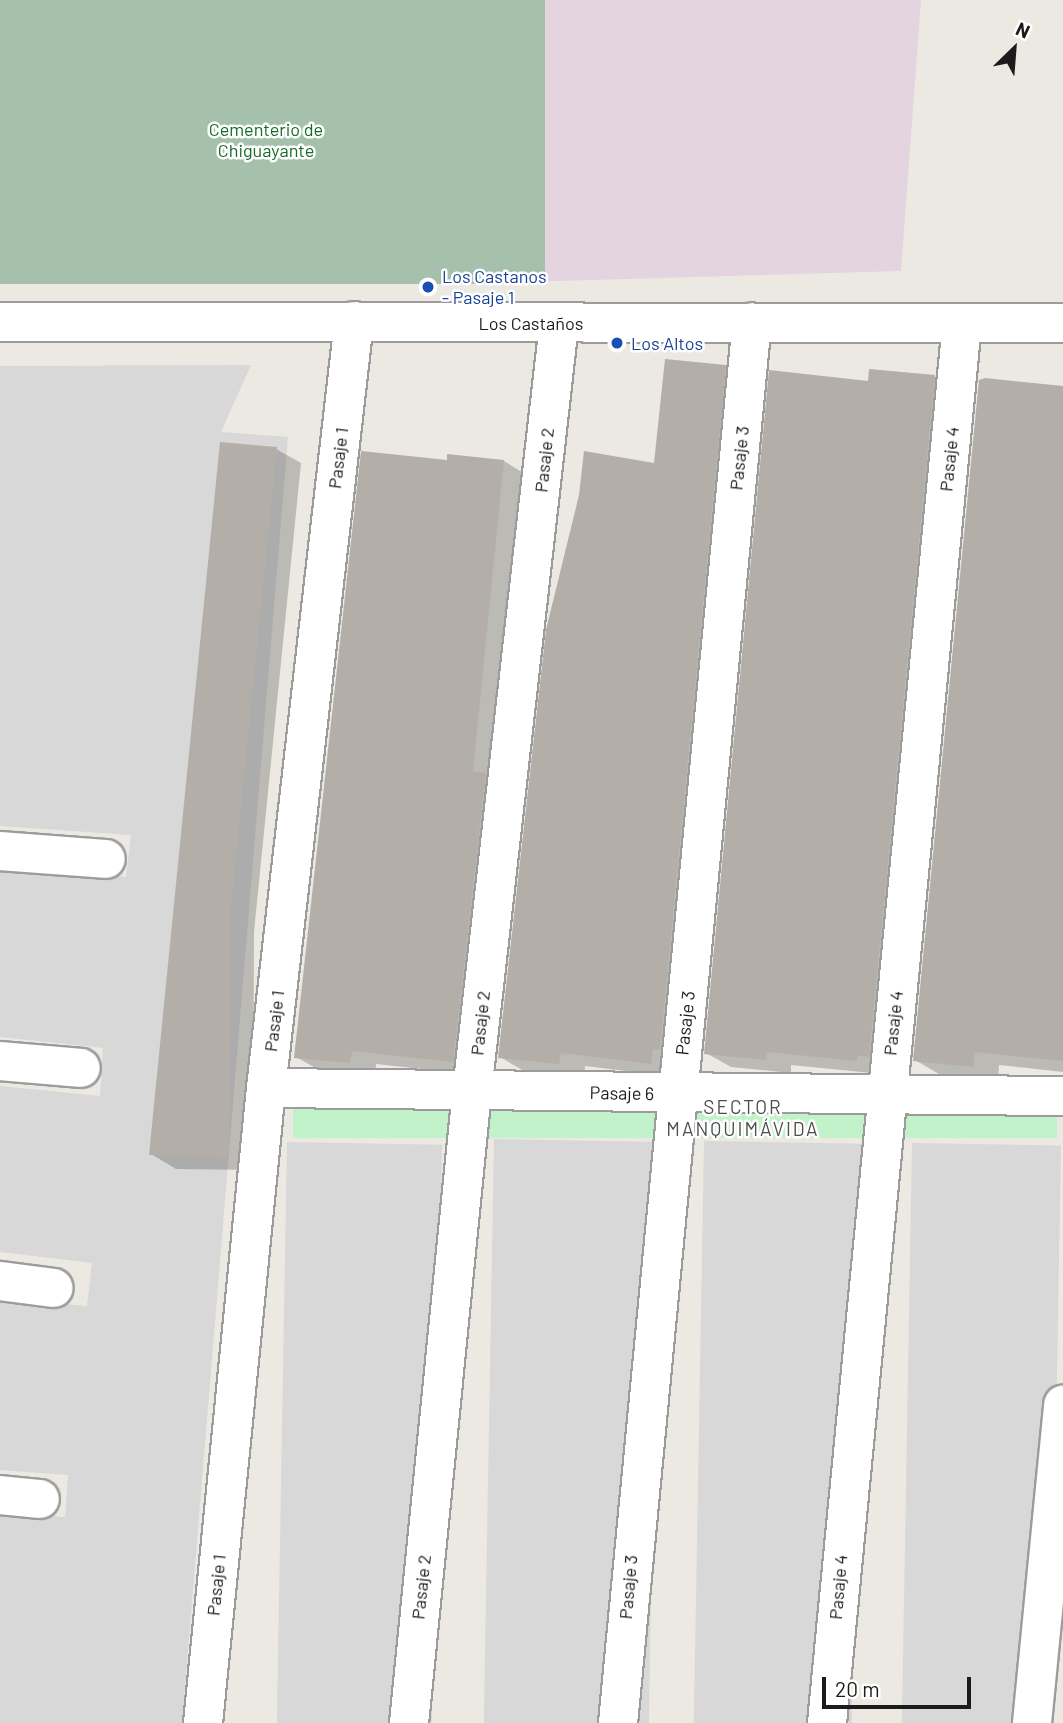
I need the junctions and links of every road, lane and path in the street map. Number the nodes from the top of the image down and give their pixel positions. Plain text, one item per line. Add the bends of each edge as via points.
1 (354, 321) junction
2 (0, 322) edge
3 (752, 322) junction
4 (962, 323) junction
5 (1063, 323) edge
6 (559, 324) junction
7 (0, 851) edge
8 (106, 859) dead end
9 (0, 1061) edge
10 (81, 1068) dead end
11 (266, 1088) junction
12 (472, 1091) junction
13 (678, 1093) junction
14 (886, 1096) junction
15 (1063, 1096) edge
16 (0, 1281) edge
17 (54, 1288) dead end
18 (1063, 1405) edge
19 (0, 1495) edge
20 (40, 1499) dead end
21 (203, 1723) edge
22 (409, 1723) edge
23 (618, 1723) edge
24 (827, 1723) edge
25 (1032, 1723) edge

1 - 2 street, Los Castaños
1 - 6 street, Los Castaños
1 - 11 street, Pasaje 1
3 - 4 street, Los Castaños
3 - 6 street, Los Castaños
3 - 13 street, Pasaje 3
4 - 5 street, Los Castaños
4 - 14 street, Pasaje 4
6 - 12 street, Pasaje 2
7 - 8 street
9 - 10 street
11 - 12 street, Pasaje 6
11 - 21 street, Pasaje 1
12 - 13 street, Pasaje 6
12 - 22 street, Pasaje 2
13 - 14 street, Pasaje 6
13 - 23 street, Pasaje 3
14 - 15 street, Pasaje 6
14 - 24 street, Pasaje 4
16 - 17 street
18 - 25 street
19 - 20 street

